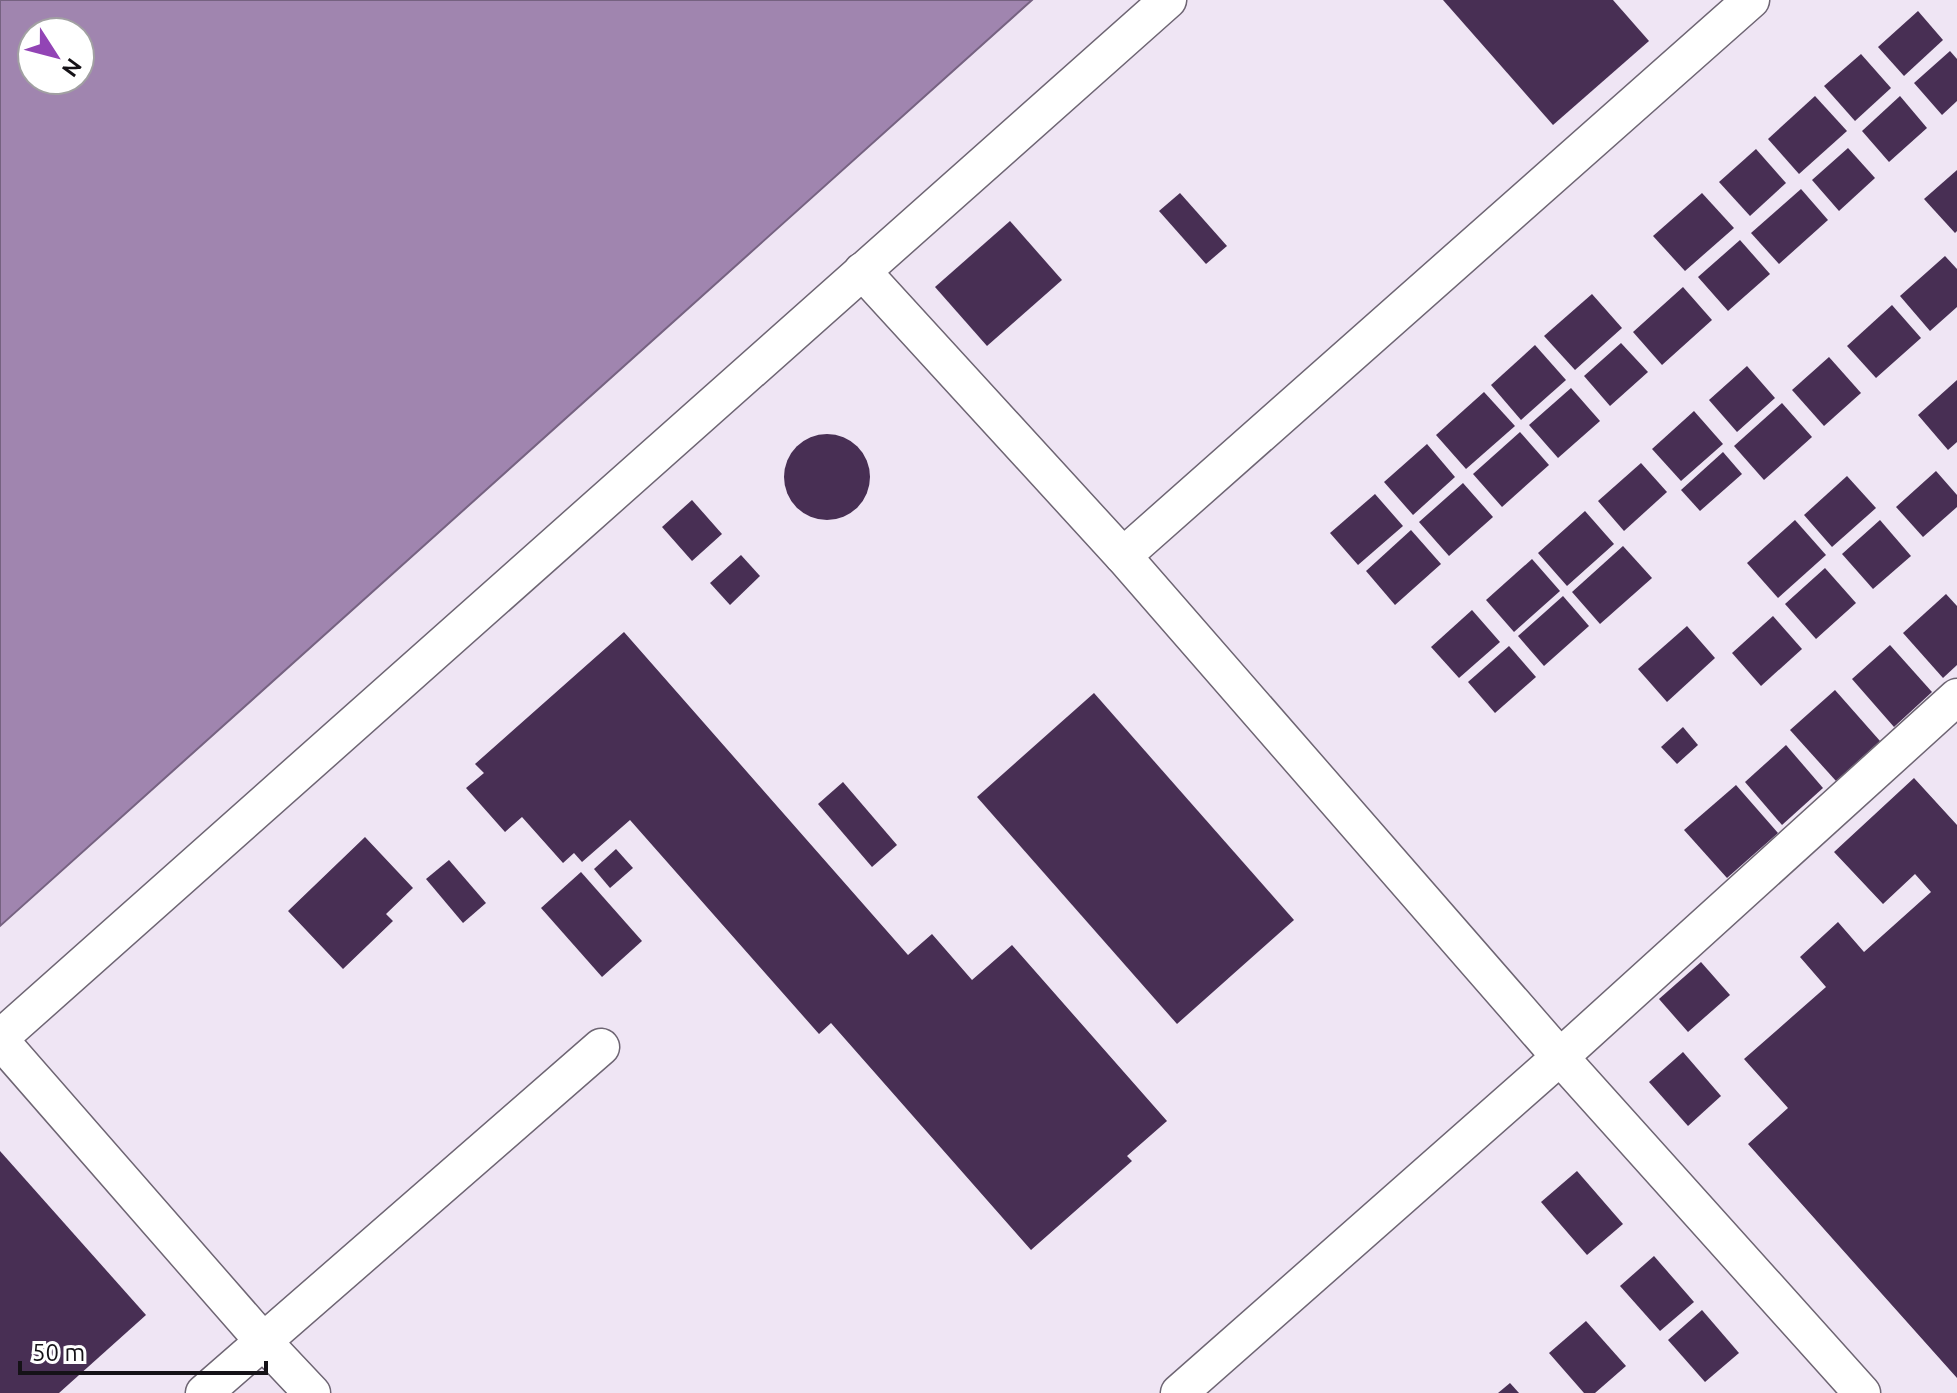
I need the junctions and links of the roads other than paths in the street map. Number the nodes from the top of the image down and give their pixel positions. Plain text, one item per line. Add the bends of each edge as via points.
1 (1168, 0) edge
2 (1751, 0) edge
3 (862, 271) junction
4 (1123, 556) junction
5 (1957, 697) edge
6 (0, 1039) edge
7 (601, 1047) dead end
8 (1560, 1057) junction
9 (263, 1341) junction
10 (204, 1393) edge
11 (312, 1393) edge
12 (1179, 1393) edge
13 (1862, 1393) edge

1 - 3 lane
2 - 4 lane
3 - 4 lane
3 - 6 lane
4 - 8 lane
5 - 8 lane
6 - 9 lane
7 - 9 lane
8 - 12 lane
8 - 13 lane
9 - 10 lane
9 - 11 lane

